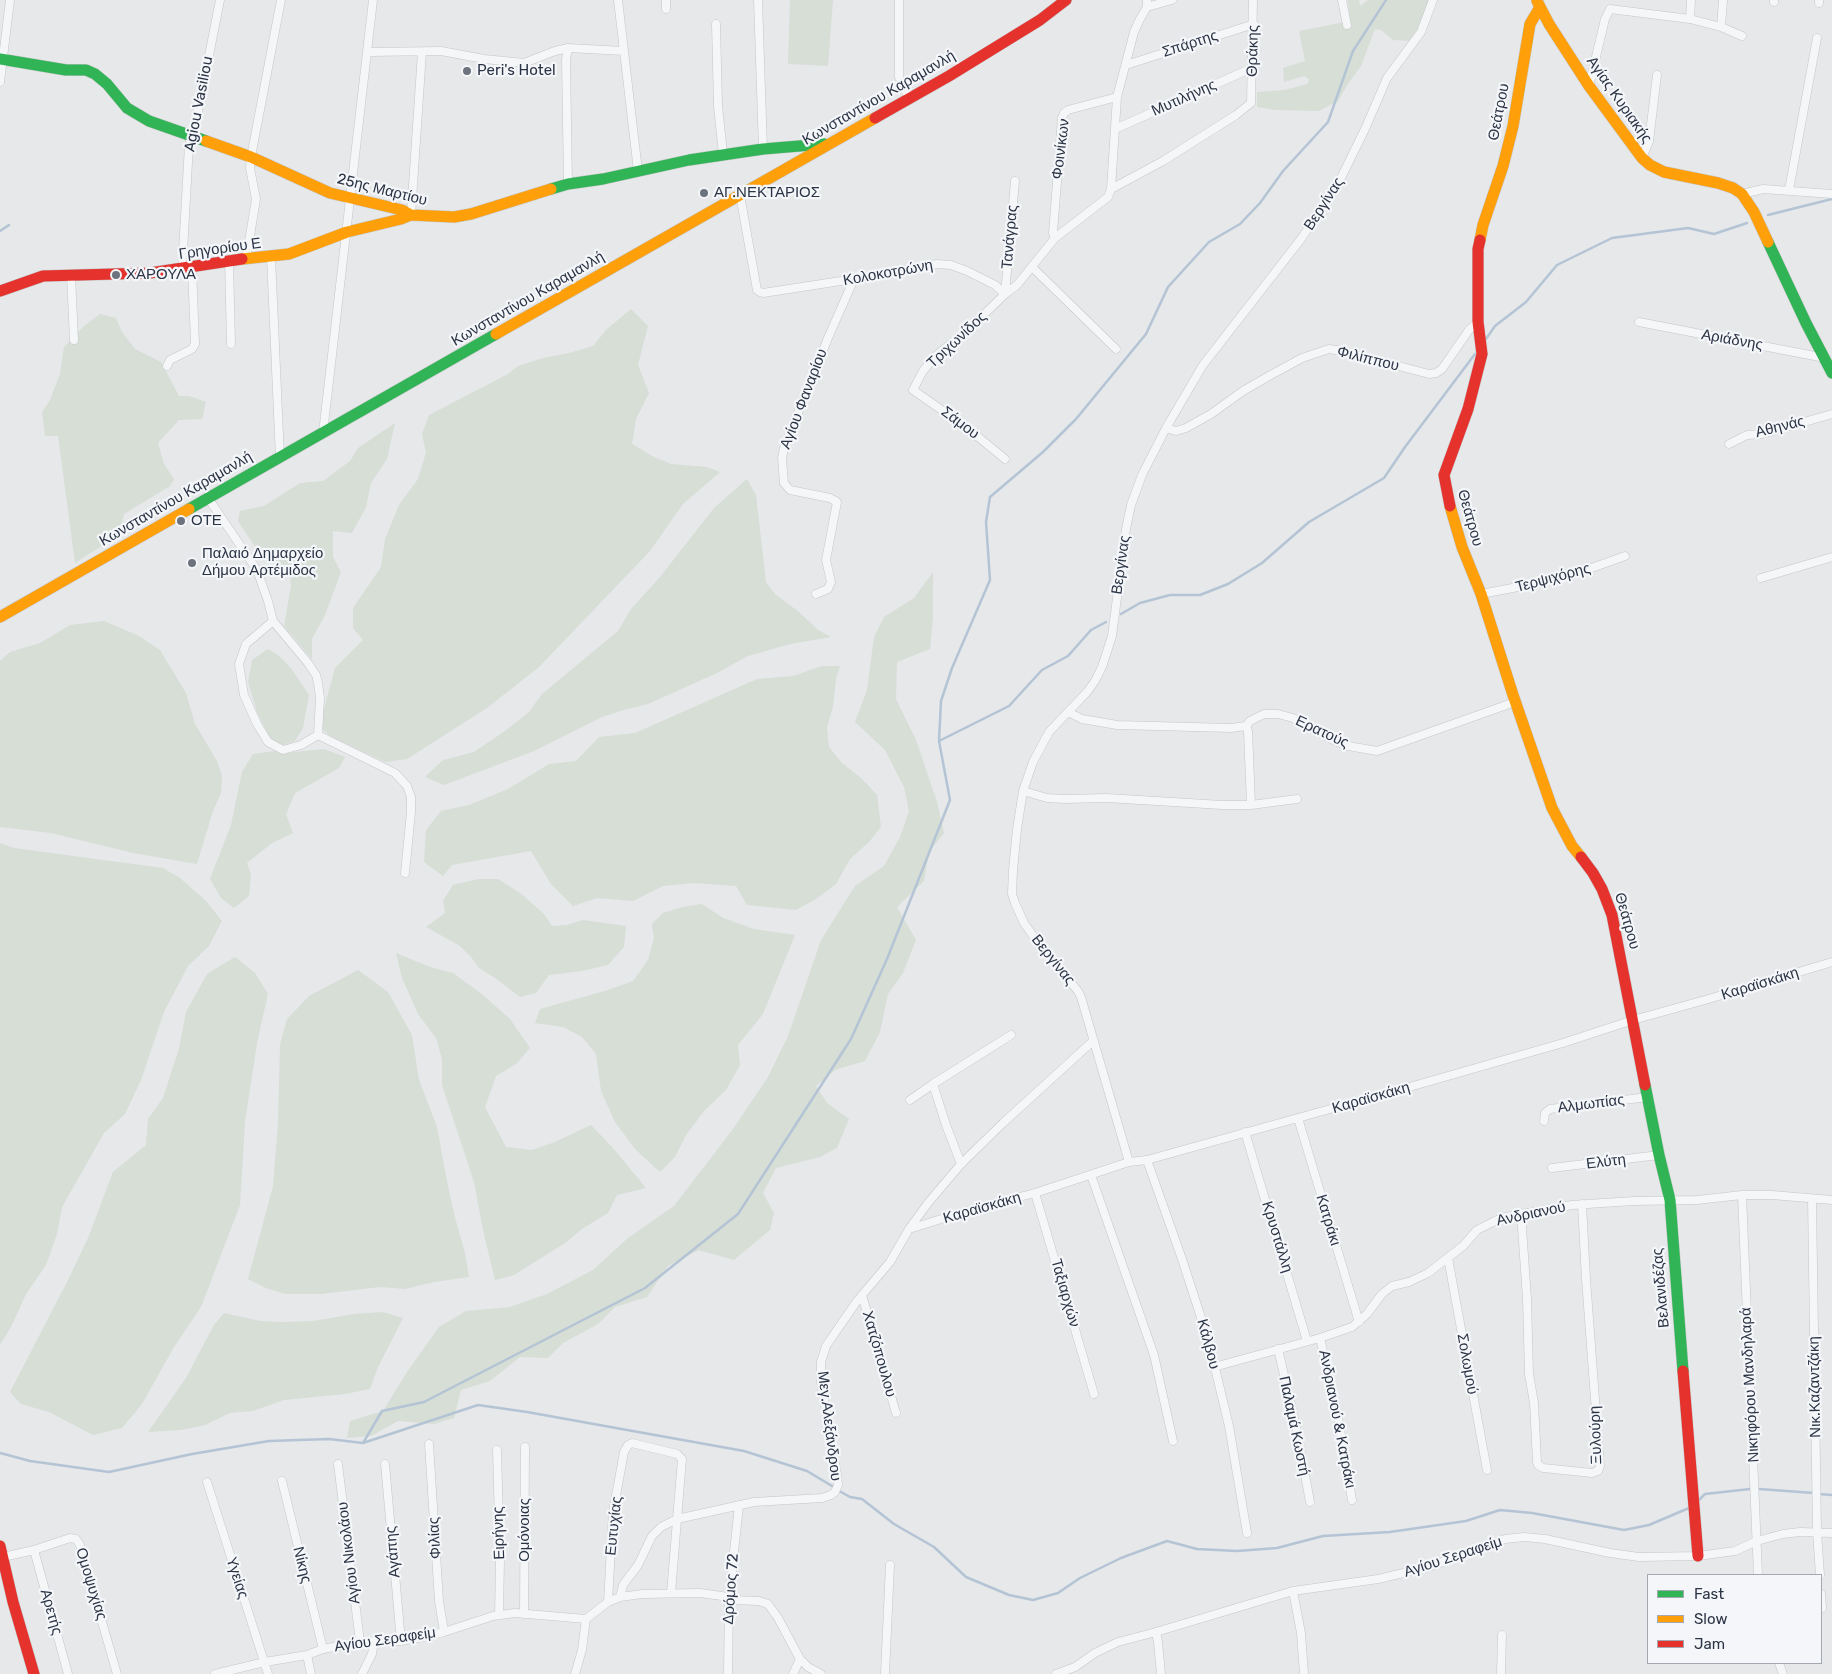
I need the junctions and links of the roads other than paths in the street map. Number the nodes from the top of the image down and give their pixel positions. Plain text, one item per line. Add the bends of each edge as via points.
1 (10, 0) edge
2 (220, 0) edge
3 (281, 0) edge
4 (374, 0) edge
5 (618, 0) edge
6 (666, 0) edge
7 (758, 0) edge
8 (898, 0) edge
9 (1066, 0) edge
10 (1172, 0) edge
11 (1254, 0) edge
12 (1342, 0) edge
13 (1433, 0) edge
14 (1614, 0) edge
15 (1691, 0) edge
16 (1723, 0) edge
17 (1539, 3) edge
18 (1147, 4) edge
19 (666, 9) dead end
20 (1610, 9) junction
21 (1690, 19) junction
22 (716, 24) dead end
23 (1254, 24) junction
24 (1347, 25) dead end
25 (1721, 27) junction
26 (1742, 36) dead end
27 (1817, 38) dead end
28 (568, 48) junction
29 (624, 51) junction
30 (369, 52) junction
31 (422, 52) junction
32 (2, 60) edge
33 (1126, 65) junction
34 (1252, 68) junction
35 (1657, 75) dead end
36 (0, 82) edge
37 (1588, 86) junction
38 (1117, 97) junction
39 (909, 98) junction
40 (1115, 129) junction
41 (191, 136) junction
42 (828, 144) junction
43 (782, 147) junction
44 (763, 149) junction
45 (723, 154) junction
46 (251, 157) junction
47 (1642, 158) junction
48 (797, 162) junction
49 (638, 171) junction
50 (1015, 181) dead end
51 (568, 184) junction
52 (1111, 189) junction
53 (1789, 190) junction
54 (1742, 194) junction
55 (1832, 194) edge
56 (740, 195) junction
57 (351, 199) junction
58 (410, 215) junction
59 (347, 232) junction
60 (1055, 238) junction
61 (271, 257) junction
62 (229, 260) junction
63 (246, 260) junction
64 (1032, 267) junction
65 (187, 268) junction
66 (71, 275) junction
67 (854, 279) junction
68 (0, 291) edge
69 (1005, 294) junction
70 (1478, 322) junction
71 (1639, 322) dead end
72 (74, 340) dead end
73 (232, 344) dead end
74 (1116, 349) dead end
75 (1825, 358) junction
76 (167, 366) dead end
77 (1832, 373) edge
78 (913, 390) joint
79 (1832, 414) edge
80 (1166, 428) junction
81 (324, 433) junction
82 (1729, 444) dead end
83 (280, 458) junction
84 (1005, 459) dead end
85 (208, 498) junction
86 (1624, 556) dead end
87 (1832, 557) edge
88 (1761, 578) dead end
89 (816, 594) dead end
90 (1481, 594) junction
91 (0, 617) edge
92 (273, 621) junction
93 (1515, 702) junction
94 (1068, 712) junction
95 (1246, 726) junction
96 (318, 735) junction
97 (1023, 791) junction
98 (1297, 799) dead end
99 (1252, 804) junction
100 (405, 873) dead end
101 (1832, 962) edge
102 (1633, 1020) junction
103 (1011, 1035) dead end
104 (1093, 1041) junction
105 (933, 1084) junction
106 (1648, 1097) junction
107 (910, 1100) dead end
108 (1298, 1118) junction
109 (1544, 1122) dead end
110 (1245, 1132) junction
111 (1659, 1156) junction
112 (1147, 1160) junction
113 (1129, 1162) junction
114 (961, 1164) junction
115 (1552, 1168) dead end
116 (1091, 1175) junction
117 (1035, 1192) junction
118 (1742, 1195) junction
119 (1812, 1199) junction
120 (1670, 1200) junction
121 (1832, 1200) edge
122 (1582, 1204) junction
123 (1521, 1213) junction
124 (909, 1229) junction
125 (1448, 1258) junction
126 (862, 1296) junction
127 (1358, 1322) junction
128 (1320, 1338) junction
129 (1308, 1342) junction
130 (1278, 1350) junction
131 (1214, 1367) junction
132 (1094, 1394) dead end
133 (896, 1413) dead end
134 (1173, 1441) dead end
135 (429, 1444) dead end
136 (525, 1447) dead end
137 (496, 1450) dead end
138 (338, 1464) dead end
139 (385, 1464) dead end
140 (1487, 1470) dead end
141 (282, 1481) dead end
142 (207, 1482) dead end
143 (1352, 1500) dead end
144 (1310, 1502) dead end
145 (739, 1505) junction
146 (677, 1519) junction
147 (1817, 1532) junction
148 (1247, 1533) dead end
149 (1832, 1533) edge
150 (1757, 1541) junction
151 (1, 1550) edge
152 (34, 1550) junction
153 (1698, 1556) junction
154 (890, 1565) dead end
155 (1758, 1574) edge
156 (1820, 1574) edge
157 (3, 1579) edge
158 (1293, 1591) junction
159 (671, 1593) junction
160 (620, 1597) junction
161 (729, 1599) junction
162 (608, 1602) junction
163 (524, 1614) junction
164 (499, 1615) junction
165 (586, 1619) junction
166 (444, 1632) junction
167 (1156, 1632) junction
168 (1502, 1635) dead end
169 (374, 1641) junction
170 (401, 1641) junction
171 (360, 1642) junction
172 (323, 1649) junction
173 (307, 1655) junction
174 (800, 1659) junction
175 (265, 1662) junction
176 (34, 1674) edge
177 (68, 1674) edge
178 (117, 1674) edge
179 (215, 1674) edge
180 (268, 1674) edge
181 (311, 1674) edge
182 (362, 1674) edge
183 (575, 1674) edge
184 (728, 1674) edge
185 (793, 1674) edge
186 (821, 1674) edge
187 (885, 1674) edge
188 (1056, 1674) edge
189 (1161, 1674) edge
190 (1304, 1674) edge
191 (1501, 1674) edge

1 - 32 street
2 - 41 street, Agiou Vasiliou
3 - 46 street
4 - 30 street
5 - 29 street
6 - 19 street
7 - 44 street
8 - 39 street via 899,77
9 - 39 street, Κωνσταντίνου Καραμανλή via 1040,20
10 - 18 street
11 - 23 street, Θράκης
12 - 24 street
13 - 80 street, Βεργίνας via 1421,32 1387,78 1337,186 1301,239 1202,365
14 - 20 street
15 - 21 street
16 - 25 street
17 - 37 street, Αγίας Κυριακής
17 - 70 street, Θεάτρου via 1530,24 1511,134 1478,248
18 - 33 street via 1134,32
20 - 21 street
20 - 37 street via 1604,19
21 - 25 street
22 - 45 street
23 - 33 street, Σπάρτης
23 - 34 street, Θράκης
25 - 26 street
27 - 53 street
28 - 29 street
28 - 31 street via 524,62 441,51
28 - 51 street
29 - 49 street
30 - 31 street
30 - 57 street
31 - 58 street
32 - 36 street
32 - 41 street, 25ης Μαρτίου via 86,70 107,84 126,108 137,116
33 - 38 street
34 - 40 street, Μυτιλήνης
34 - 52 street, Θράκης via 1252,103 1163,161
35 - 47 street via 1649,141
37 - 47 street, Αγίας Κυριακής
38 - 40 street
38 - 60 street, Φοινίκων via 1064,113
39 - 42 street, Κωνσταντίνου Καραμανλή
40 - 52 street
41 - 46 street, 25ης Μαρτίου
41 - 65 street, Agiou Vasiliou
42 - 43 street, 25ης Μαρτίου
42 - 48 street, Κωνσταντίνου Καραμανλή
43 - 44 street, 25ης Μαρτίου
43 - 48 street via 789,150
44 - 45 street, 25ης Μαρτίου
45 - 49 street, 25ης Μαρτίου
46 - 57 street, 25ης Μαρτίου via 306,183
46 - 63 street via 256,199
47 - 54 street, Αγίας Κυριακής via 1664,172 1718,182
48 - 56 street, Κωνσταντίνου Καραμανλή
49 - 51 street, 25ης Μαρτίου
50 - 69 street, Τανάγρας
51 - 58 street, 25ης Μαρτίου via 471,214
52 - 60 street via 1101,203
53 - 54 street via 1763,189
53 - 55 street
54 - 75 street via 1754,212
56 - 67 street, Κολοκοτρώνη via 757,290 763,293
56 - 81 street, Κωνσταντίνου Καραμανλή
57 - 58 street, 25ης Μαρτίου via 402,210
57 - 59 street
58 - 59 street, Γρηγορίου Ε
59 - 61 street, Γρηγορίου Ε via 289,254
59 - 81 street
60 - 64 street
61 - 63 street, Γρηγορίου Ε
61 - 83 street
62 - 63 street, Γρηγορίου Ε
62 - 65 street, Γρηγορίου Ε
62 - 73 street
64 - 69 street
64 - 74 street
65 - 66 street, Γρηγορίου Ε via 150,273
65 - 76 street, Agiou Vasiliou via 195,344 192,349 170,360
66 - 68 street, Γρηγορίου Ε via 43,276
66 - 72 street
67 - 69 street, Κολοκοτρώνη via 937,264 951,265 995,285
67 - 89 street, Αγίου Φαναρίου via 782,458 784,483 790,490 837,502 826,560 831,582 828,589
69 - 78 street, Τριχωνίδος via 934,358
70 - 80 street, Φιλίππου via 1442,370 1436,373 1429,374 1329,349 1302,358 1243,390 1186,428 1176,431
70 - 90 street, Θεάτρου via 1482,354 1477,378 1444,475 1462,547
71 - 75 street, Αριάδνης
75 - 77 street
78 - 84 street, Σάμου
79 - 82 street, Αθηνάς via 1762,434 1747,435
80 - 94 street, Βεργίνας via 1131,505 1112,636 1102,668 1096,681
81 - 83 street, Κωνσταντίνου Καραμανλή
83 - 85 street, Κωνσταντίνου Καραμανλή
85 - 91 street, Κωνσταντίνου Καραμανλή
85 - 92 street via 257,570
86 - 90 street, Τερψιχόρης via 1539,583
87 - 88 street
90 - 93 street, Θεάτρου
92 - 96 street via 316,674 320,698
92 - 96 street via 246,644 239,664 244,695 268,742 283,750
93 - 95 street, Ερατούς via 1377,751 1348,746 1293,718 1278,714 1264,714
93 - 102 street, Θεάτρου via 1552,808 1566,836 1602,889 1612,915
94 - 95 street, Ερατούς via 1082,719 1117,725
94 - 97 street, Βεργίνας via 1049,732 1033,762
95 - 99 street
96 - 100 street via 395,773 407,786 411,812
97 - 99 street via 1047,798
97 - 104 street, Βεργίνας via 1012,894 1024,923 1078,991
98 - 99 street
101 - 102 street, Καραϊσκάκη
102 - 106 street, Βελανιδέζας
102 - 108 street, Καραϊσκάκη
103 - 105 street
104 - 113 street, Βεργίνας
104 - 114 street, Μεγ.Αλεξάνδρου
105 - 107 street
105 - 114 street
106 - 109 street, Αλμωπίας via 1550,1109 1545,1113
106 - 111 street, Βελανιδέζας
108 - 110 street, Καραϊσκάκη
108 - 127 street, Κατράκι
110 - 112 street, Καραϊσκάκη
110 - 129 street, Κρυστάλλη
111 - 115 street, Ελύτη
111 - 120 street, Βελανιδέζας
112 - 113 street, Καραϊσκάκη
112 - 131 street, Κάλβου via 1208,1339
113 - 116 street, Καραϊσκάκη
114 - 124 street, Μεγ.Αλεξάνδρου
116 - 117 street, Καραϊσκάκη
116 - 134 street via 1154,1355
117 - 124 street, Καραϊσκάκη
117 - 132 street, Ταξιαρχών
118 - 119 street, Ανδριανού
118 - 120 street, Ανδριανού
118 - 150 street, Νικηφόρου Μανδηλαρά
119 - 121 street, Ανδριανού
119 - 147 street, Νικ.Καζαντζάκη
120 - 122 street, Ανδριανού
120 - 153 street, Βελανιδέζας
122 - 123 street, Ανδριανού
122 - 123 street, Ξυλούρη via 1600,1466 1592,1473 1544,1468 1537,1462
123 - 125 street, Ανδριανού via 1501,1218 1477,1230
124 - 126 street, Μεγ.Αλεξάνδρου via 890,1262
125 - 127 street, Ανδριανού via 1428,1273 1392,1286
125 - 140 street, Σολωμού
126 - 133 street, Χατζόπουλου
126 - 145 street, Μεγ.Αλεξάνδρου via 829,1340 821,1362 822,1391 838,1475 836,1488 831,1495 822,1498
127 - 128 street, Ανδριανού via 1352,1328
128 - 129 street, Ανδριανού
128 - 143 street, Ανδριανού & Κατράκι
129 - 130 street, Ανδριανού
130 - 131 street, Ανδριανού
130 - 144 street, Παλαμά Κωστή
131 - 148 street, Κάλβου via 1229,1426
135 - 166 street, Φιλίας via 439,1601
136 - 163 street, Ομόνοιας
137 - 164 street, Ειρήνης
138 - 171 street, Αγίου Νικολάου
139 - 170 street, Αγάπης
141 - 172 street, Νίκης
142 - 175 street, Υγείας
145 - 146 street, Μεγ.Αλεξάνδρου
145 - 161 street, Δρόμος 72
146 - 159 street
146 - 160 street, Μεγ.Αλεξάνδρου via 652,1536
146 - 162 street, Ευτυχίας via 681,1457 634,1443 628,1445 613,1512
147 - 149 street, Αγίου Σεραφείμ
147 - 150 street, Αγίου Σεραφείμ via 1783,1534
147 - 156 street, Νικ.Καζαντζάκη
150 - 153 street, Αγίου Σεραφείμ via 1735,1551
150 - 155 street, Νικηφόρου Μανδηλαρά
151 - 152 street, Ομοψυχίας
151 - 157 street
152 - 177 street, Αρετής
152 - 178 street, Ομοψυχίας via 70,1538 78,1541
153 - 158 street, Αγίου Σεραφείμ via 1639,1557 1545,1538 1524,1537 1505,1539 1420,1569
154 - 187 street
157 - 176 street
158 - 167 street, Αγίου Σεραφείμ
158 - 190 street
159 - 160 street
159 - 161 street via 700,1593
160 - 162 street
161 - 174 street via 768,1604
161 - 184 street, Δρόμος 72
162 - 165 street
163 - 164 street, Αγίου Σεραφείμ
163 - 165 street, Αγίου Σεραφείμ
164 - 166 street, Αγίου Σεραφείμ
165 - 183 street
166 - 170 street, Αγίου Σεραφείμ
167 - 188 street, Αγίου Σεραφείμ via 1118,1642
167 - 189 street
168 - 191 street
169 - 170 street, Αγίου Σεραφείμ
169 - 171 street, Αγίου Σεραφείμ
169 - 182 street via 372,1654
171 - 172 street, Αγίου Σεραφείμ
172 - 173 street, Αγίου Σεραφείμ
173 - 175 street, Αγίου Σεραφείμ
173 - 181 street
174 - 185 street
174 - 186 street
175 - 179 street, Αγίου Σεραφείμ
175 - 180 street, Υγείας

